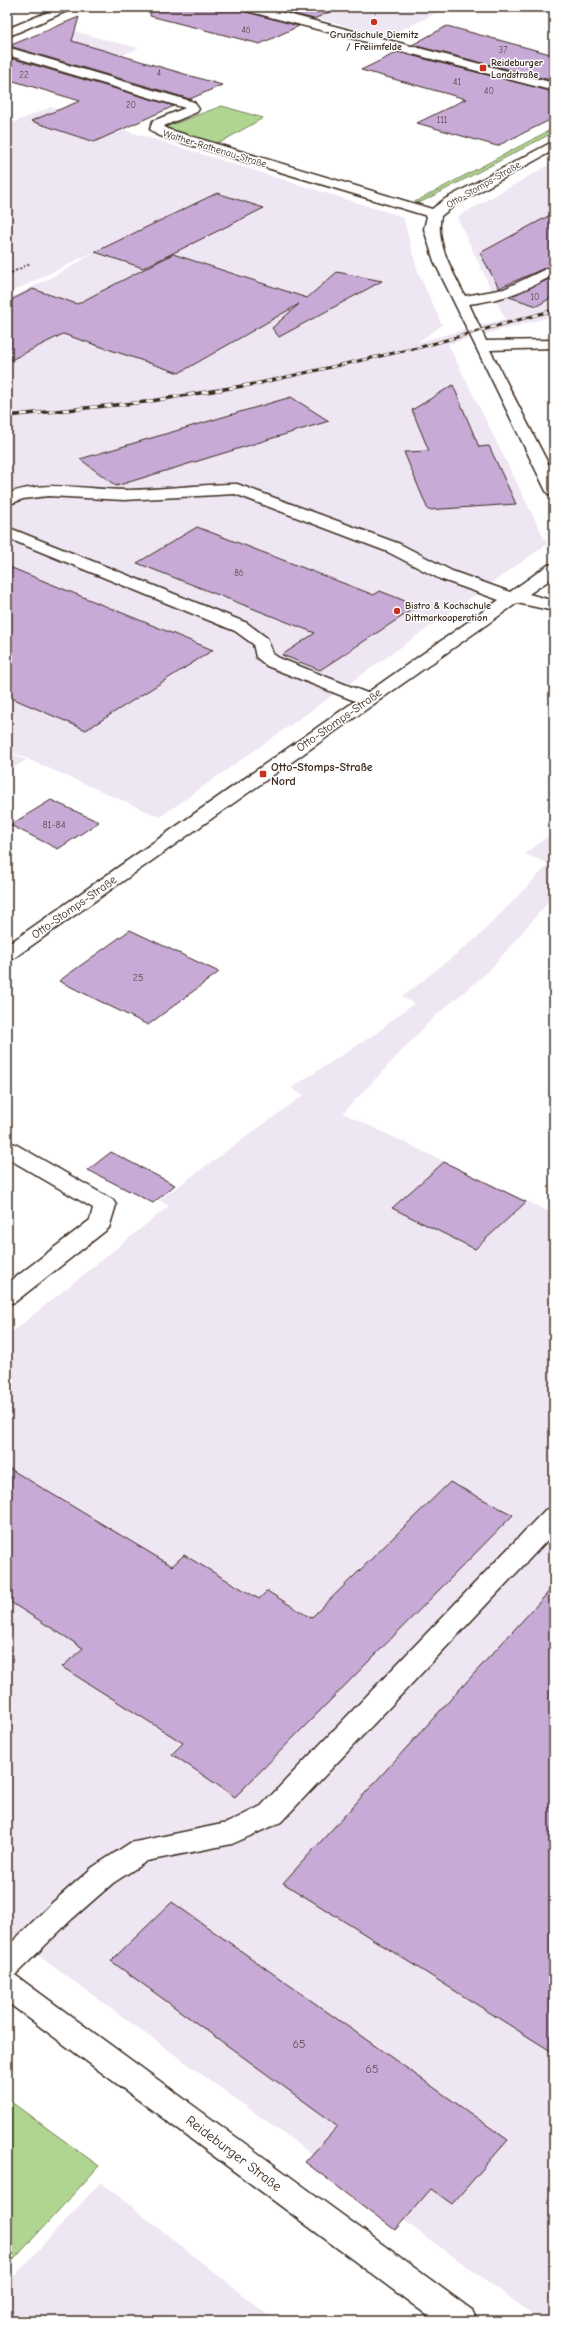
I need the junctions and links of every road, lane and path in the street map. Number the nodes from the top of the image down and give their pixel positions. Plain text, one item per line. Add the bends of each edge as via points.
1 (70, 7) edge
2 (247, 7) edge
3 (7, 33) edge
4 (7, 51) edge
5 (554, 87) edge
6 (554, 145) edge
7 (434, 214) junction
8 (31, 263) dead end
9 (554, 270) edge
10 (7, 275) edge
11 (460, 301) junction
12 (554, 344) edge
13 (481, 346) junction
14 (554, 491) edge
15 (7, 500) edge
16 (7, 532) edge
17 (554, 570) edge
18 (515, 597) junction
19 (554, 606) edge
20 (369, 700) junction
21 (7, 954) edge
22 (7, 1149) edge
23 (7, 1296) edge
24 (554, 1518) edge
25 (7, 1966) edge
26 (7, 1984) edge
27 (461, 2321) edge

1 - 3 street
2 - 5 street
4 - 7 street, Walther-Rathenau-Straße via 193,108 158,124 156,129 162,132
6 - 7 street, Otto-Stomps-Straße via 450,202
7 - 11 street, Otto-Stomps-Straße via 431,229 441,261
8 - 10 path
9 - 11 street via 497,296
11 - 13 street, Otto-Stomps-Straße
12 - 13 street
13 - 14 street, Otto-Stomps-Straße
15 - 18 street via 48,491 124,495 210,488 236,489 394,548 446,575
16 - 20 street via 241,627 261,642 265,657 273,662
17 - 18 street, Otto-Stomps-Straße
18 - 19 street
18 - 20 street, Otto-Stomps-Straße
20 - 21 street, Otto-Stomps-Straße
22 - 23 street via 105,1205 101,1223
24 - 25 street via 271,1814 232,1833 140,1851 102,1875
26 - 27 street, Reideburger Straße

